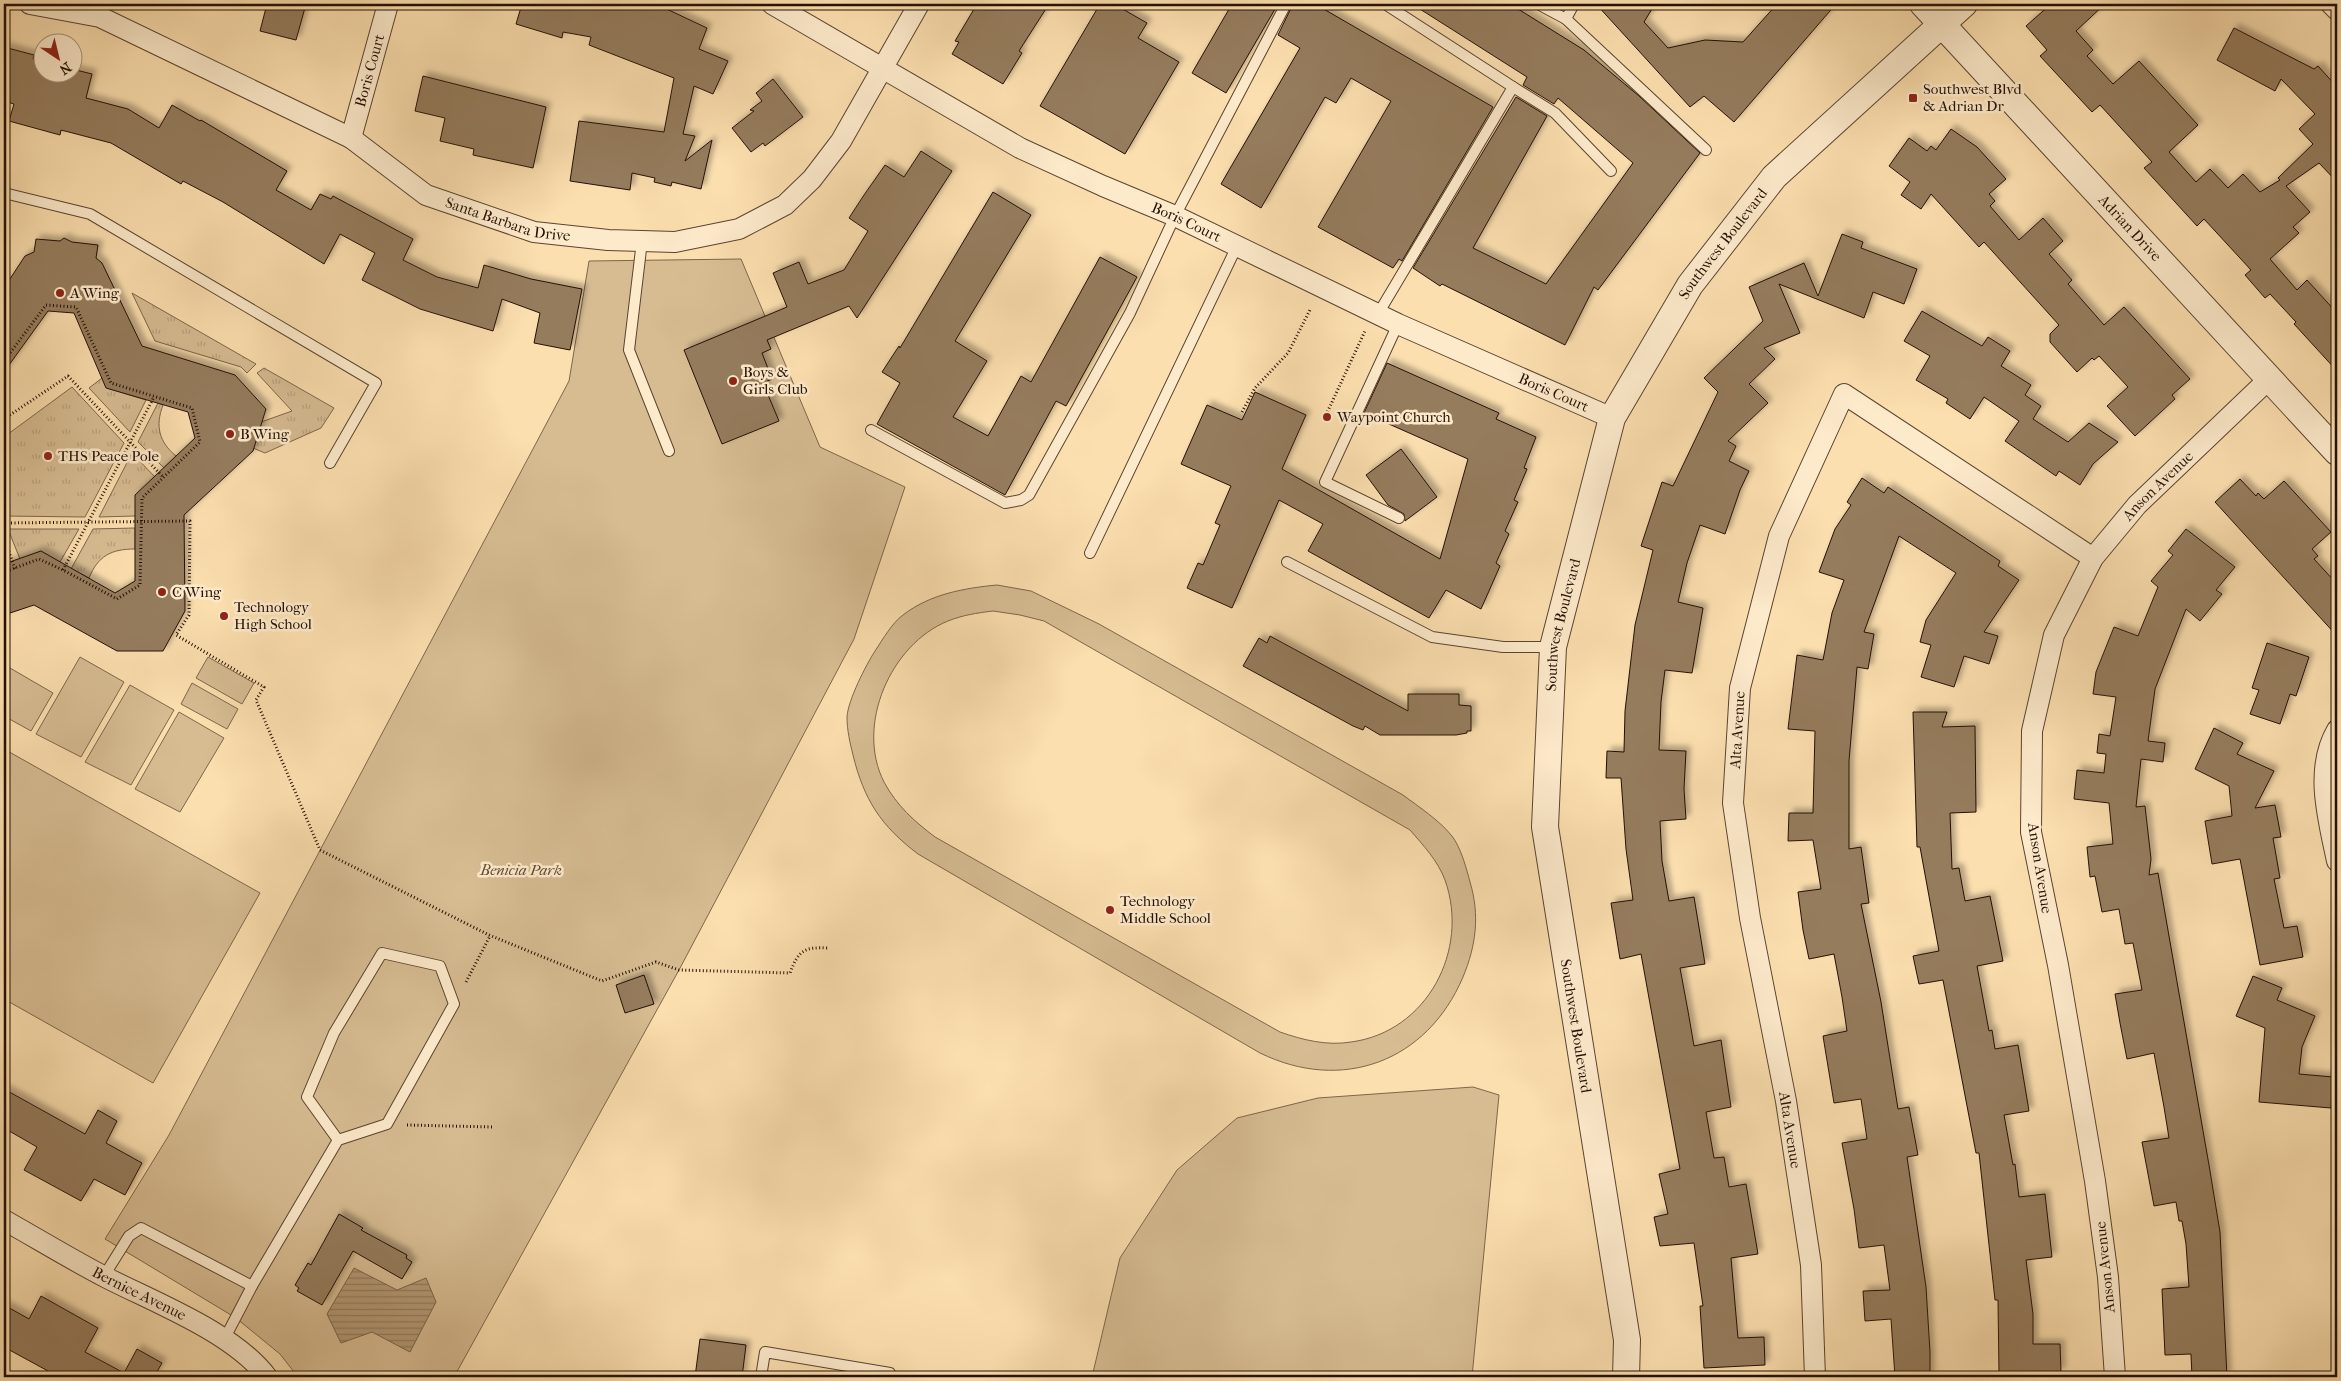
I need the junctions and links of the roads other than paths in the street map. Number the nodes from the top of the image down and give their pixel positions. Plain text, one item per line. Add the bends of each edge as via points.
1 (30, 4) edge
2 (388, 4) edge
3 (772, 4) edge
4 (919, 4) edge
5 (1286, 4) edge
6 (1385, 4) edge
7 (1538, 4) edge
8 (1574, 4) edge
9 (1923, 4) edge
10 (1964, 4) edge
11 (2331, 4) edge
12 (2337, 10) edge
13 (100, 11) edge
14 (1566, 19) junction
15 (1942, 23) junction
16 (882, 68) junction
17 (1513, 87) junction
18 (351, 138) junction
19 (1706, 150) dead end
20 (1611, 171) dead end
21 (4, 193) edge
22 (1175, 216) junction
23 (642, 241) junction
24 (1237, 246) junction
25 (1372, 321) junction
26 (1398, 324) junction
27 (2270, 378) junction
28 (1612, 418) junction
29 (871, 430) dead end
30 (669, 451) dead end
31 (2337, 452) edge
32 (330, 463) dead end
33 (1398, 518) dead end
34 (1090, 553) dead end
35 (2093, 558) junction
36 (1287, 562) dead end
37 (1553, 647) junction
38 (2337, 730) edge
39 (2337, 861) edge
40 (338, 1140) junction
41 (4, 1220) edge
42 (104, 1276) junction
43 (252, 1286) junction
44 (225, 1338) junction
45 (267, 1377) edge
46 (761, 1377) edge
47 (889, 1377) edge
48 (1626, 1377) edge
49 (1815, 1377) edge
50 (2115, 1377) edge

1 - 13 street, Santa Barbara Drive
2 - 18 street, Boris Court
3 - 16 street, Boris Court
4 - 16 street, Santa Barbara Drive
5 - 22 lane
6 - 17 lane
7 - 14 lane
8 - 14 lane
9 - 15 street, Adrian Drive
10 - 15 street, Southwest Boulevard
11 - 12 street
13 - 18 street, Santa Barbara Drive
14 - 19 lane
15 - 27 street, Adrian Drive
15 - 28 street, Southwest Boulevard via 1774,177 1690,285
16 - 22 street, Boris Court via 1020,148
16 - 23 street, Santa Barbara Drive via 841,141 812,179 785,205 739,229 675,242
17 - 20 lane via 1554,113
17 - 25 lane
18 - 23 street, Santa Barbara Drive via 426,194 534,232
21 - 32 lane via 90,214 376,382
22 - 24 street, Boris Court
22 - 29 lane via 1130,313 1029,495 1005,503
23 - 30 lane via 629,350
24 - 25 street, Boris Court
24 - 34 lane
25 - 26 street, Boris Court
26 - 28 street, Boris Court
26 - 33 lane via 1325,482
27 - 31 street, Adrian Drive
27 - 35 street, Anson Avenue via 2137,504
28 - 37 street, Southwest Boulevard
35 - 49 street, Alta Avenue via 1844,394 1780,536 1740,688 1733,803 1750,918 1786,1101 1809,1256
35 - 50 street, Anson Avenue via 2054,635 2034,721 2032,832 2095,1181 2108,1277
36 - 37 lane via 1432,637 1503,647
37 - 48 street, Southwest Boulevard via 1545,827 1627,1340
38 - 39 street via 2329,744 2324,783
40 - 40 lane via 387,1124 454,1004 440,966 382,953 334,1033 307,1097
40 - 43 lane
41 - 42 street, Bernice Avenue
42 - 43 lane via 129,1236 141,1228
42 - 44 street, Bernice Avenue
43 - 44 lane
44 - 45 street, Bernice Avenue
46 - 47 lane via 765,1352 890,1373

